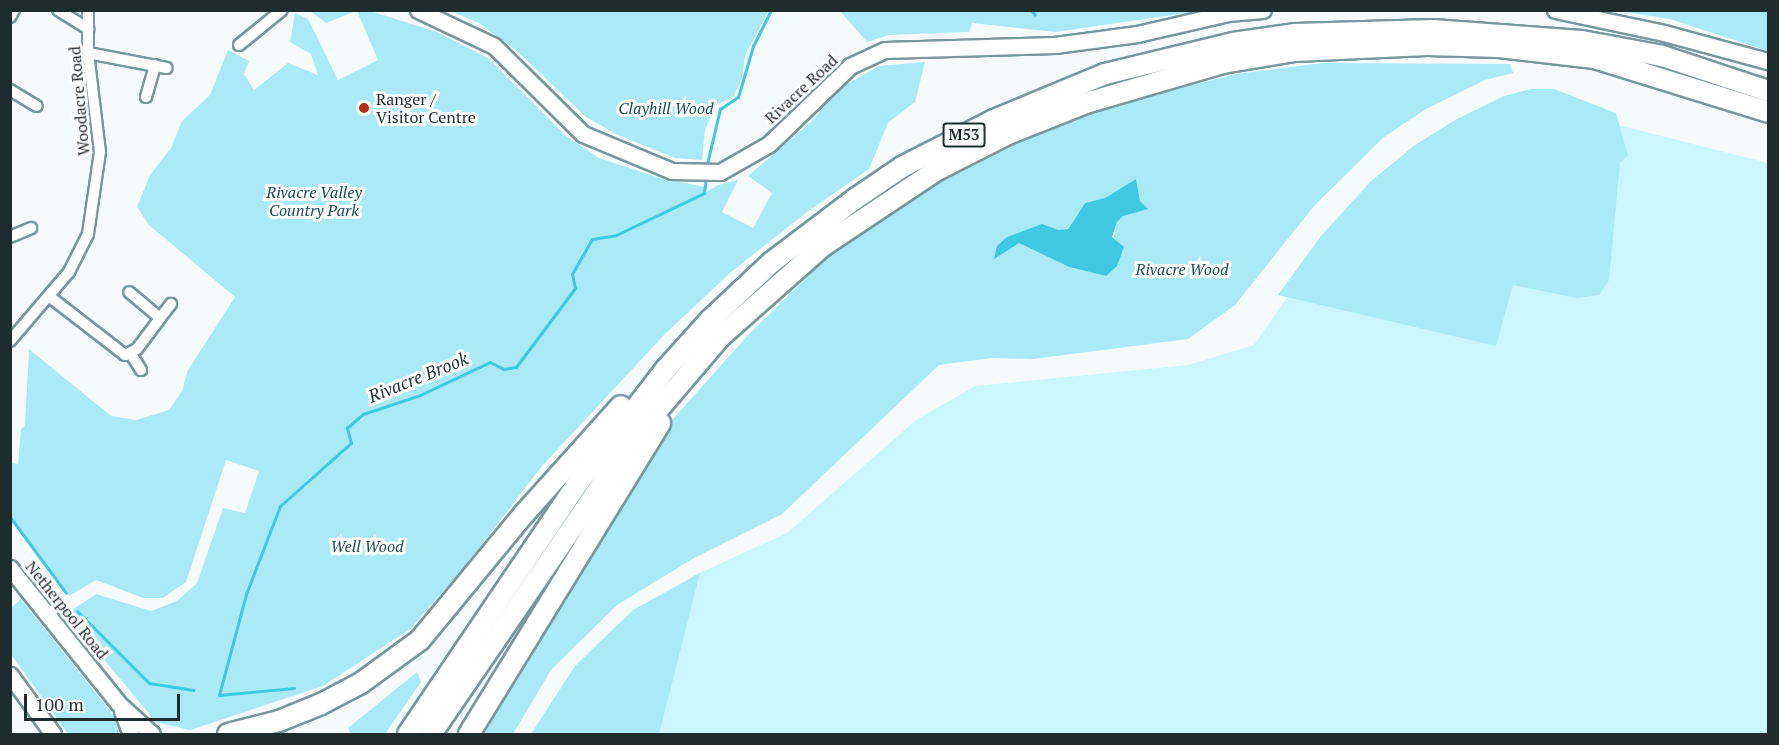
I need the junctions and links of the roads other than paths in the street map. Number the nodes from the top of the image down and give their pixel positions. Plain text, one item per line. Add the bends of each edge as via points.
1 (14, 10) edge
2 (58, 10) edge
3 (88, 10) edge
4 (282, 10) edge
5 (418, 10) edge
6 (1263, 10) edge
7 (1555, 10) edge
8 (10, 17) edge
9 (88, 29) junction
10 (238, 45) dead end
11 (88, 53) junction
12 (1768, 61) edge
13 (155, 65) junction
14 (168, 68) dead end
15 (10, 90) edge
16 (1768, 91) edge
17 (147, 97) dead end
18 (37, 106) dead end
19 (1768, 112) edge
20 (31, 228) dead end
21 (10, 237) edge
22 (129, 292) dead end
23 (50, 297) junction
24 (171, 304) dead end
25 (159, 318) junction
26 (715, 329) junction
27 (10, 341) edge
28 (131, 354) junction
29 (141, 370) dead end
30 (10, 568) edge
31 (15, 585) edge
32 (10, 675) edge
33 (118, 703) junction
34 (229, 734) edge
35 (53, 735) edge
36 (131, 735) edge
37 (152, 735) edge
38 (408, 735) edge
39 (431, 735) edge
40 (470, 735) edge

1 - 8 street
2 - 9 street
3 - 9 street, Woodacre Road
4 - 10 street
5 - 6 main road, Rivacre Road via 494,46 583,134 672,171 720,172 769,144 850,66 885,51 1055,45
7 - 12 main road via 1664,33
9 - 11 street, Woodacre Road
11 - 13 street
11 - 23 street, Woodacre Road via 100,152 98,184 88,234
13 - 14 street
13 - 17 street
15 - 18 street
16 - 26 highway, M53 via 1662,56 1582,41 1512,34 1433,30 1296,34 1233,43 1105,74 1038,98 903,167 772,262
19 - 26 highway, M53 via 1594,58 1499,47 1427,45 1295,51 1223,63 1086,103 1008,134 937,170 822,246
20 - 21 street
22 - 25 street
23 - 27 street, Woodacre Road
23 - 28 street via 119,354
24 - 25 street
25 - 28 street
26 - 34 highway via 657,367 524,514 420,640 361,683 321,704 279,721
26 - 38 highway, M53 via 666,369 575,487
26 - 39 highway, M53 via 634,438
26 - 40 highway via 547,614
28 - 29 street
30 - 31 main road, Netherpool Road
31 - 33 main road, Netherpool Road
32 - 35 main road
33 - 36 main road, Netherpool Road
33 - 37 main road, Netherpool Road

